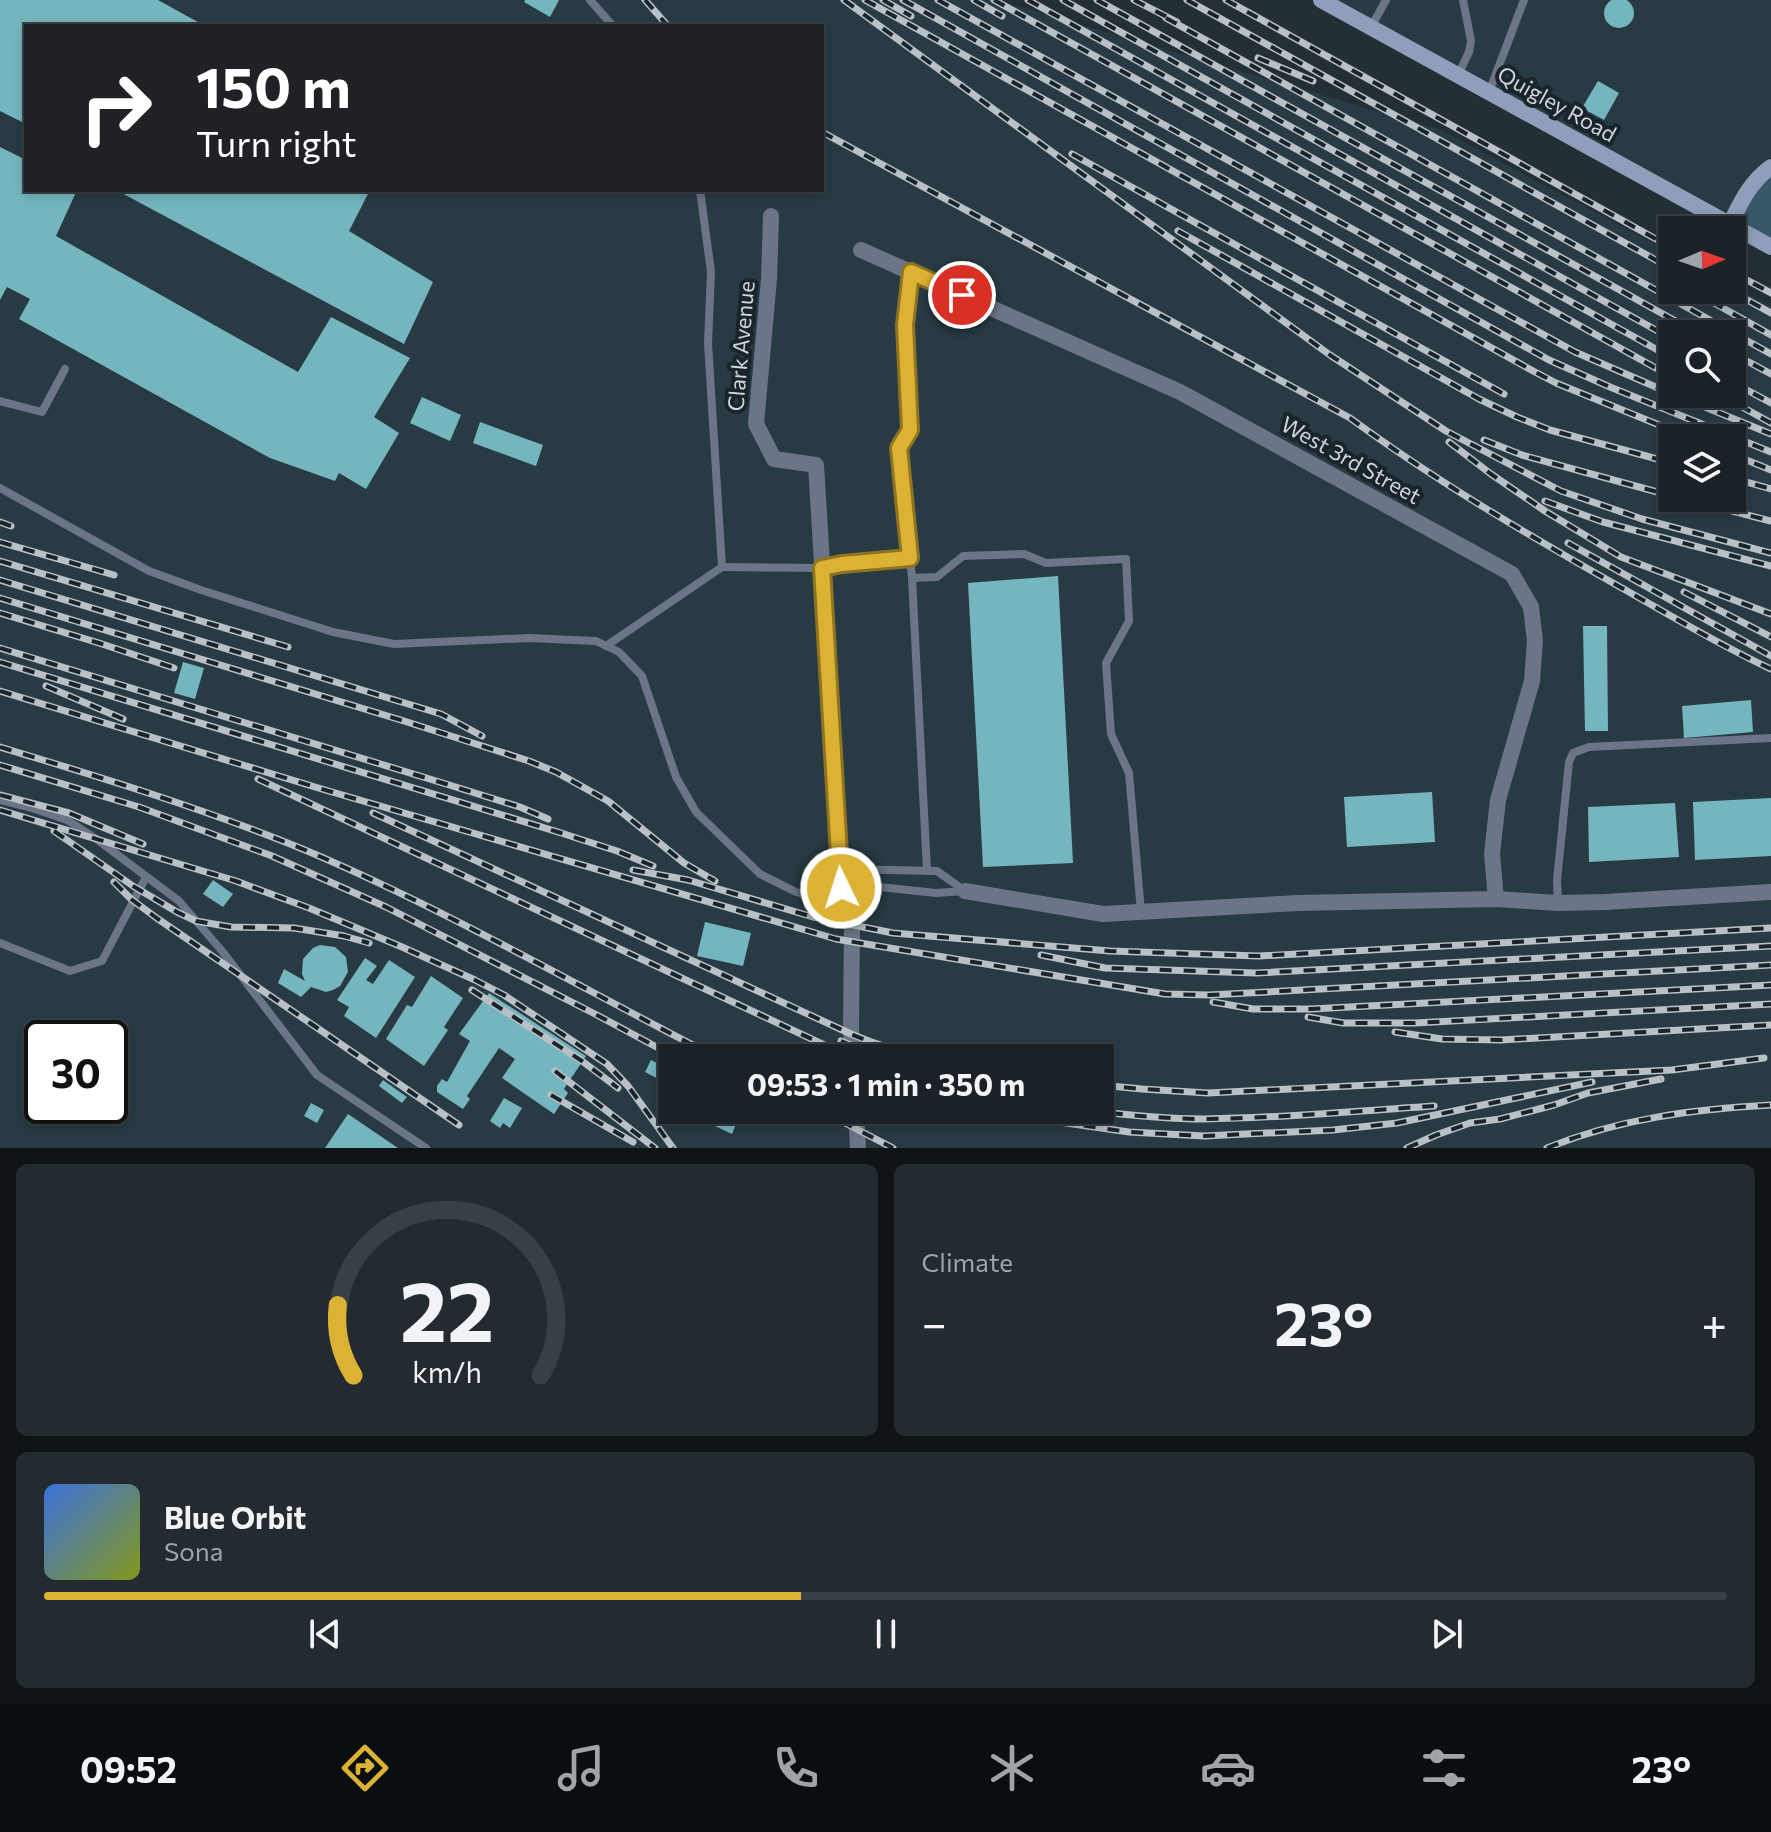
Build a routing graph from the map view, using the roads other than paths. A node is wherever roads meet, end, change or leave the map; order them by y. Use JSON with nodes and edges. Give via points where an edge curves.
{"nodes":[{"id":1,"x":590,"y":0,"type":"edge"},
{"id":2,"x":1321,"y":0,"type":"edge"},
{"id":3,"x":1386,"y":0,"type":"edge"},
{"id":4,"x":1463,"y":0,"type":"edge"},
{"id":5,"x":1524,"y":0,"type":"edge"},
{"id":6,"x":611,"y":24,"type":"edge"},
{"id":7,"x":1371,"y":27,"type":"junction"},
{"id":8,"x":1458,"y":75,"type":"junction"},
{"id":9,"x":1489,"y":92,"type":"junction"},
{"id":10,"x":1771,"y":167,"type":"edge"},
{"id":11,"x":700,"y":192,"type":"edge"},
{"id":12,"x":771,"y":216,"type":"dead end"},
{"id":13,"x":1715,"y":216,"type":"edge"},
{"id":14,"x":1734,"y":216,"type":"edge"},
{"id":15,"x":1746,"y":233,"type":"edge"},
{"id":16,"x":1771,"y":247,"type":"edge"},
{"id":17,"x":861,"y":250,"type":"dead end"},
{"id":18,"x":911,"y":272,"type":"junction"},
{"id":19,"x":65,"y":369,"type":"dead end"},
{"id":20,"x":0,"y":401,"type":"edge"},
{"id":21,"x":0,"y":488,"type":"edge"},
{"id":22,"x":910,"y":558,"type":"junction"},
{"id":23,"x":722,"y":567,"type":"junction"},
{"id":24,"x":822,"y":568,"type":"junction"},
{"id":25,"x":912,"y":578,"type":"junction"},
{"id":26,"x":606,"y":646,"type":"junction"},
{"id":27,"x":1771,"y":738,"type":"edge"},
{"id":28,"x":0,"y":800,"type":"edge"},
{"id":29,"x":840,"y":869,"type":"junction"},
{"id":30,"x":927,"y":871,"type":"junction"},
{"id":31,"x":146,"y":877,"type":"junction"},
{"id":32,"x":965,"y":891,"type":"junction"},
{"id":33,"x":1771,"y":892,"type":"edge"},
{"id":34,"x":1496,"y":899,"type":"junction"},
{"id":35,"x":1558,"y":903,"type":"junction"},
{"id":36,"x":843,"y":907,"type":"junction"},
{"id":37,"x":1141,"y":912,"type":"junction"},
{"id":38,"x":0,"y":943,"type":"edge"},
{"id":39,"x":852,"y":1044,"type":"edge"},
{"id":40,"x":857,"y":1124,"type":"edge"},
{"id":41,"x":426,"y":1148,"type":"edge"},
{"id":42,"x":858,"y":1148,"type":"edge"}],
"edges":[{"from":1,"to":6,"type":"lane"},
{"from":2,"to":7,"type":"street","name":"Quigley Road"},
{"from":3,"to":7,"type":"lane"},
{"from":4,"to":8,"type":"lane","via":[[1471,41]]},
{"from":5,"to":9,"type":"lane"},
{"from":7,"to":8,"type":"street","name":"Quigley Road"},
{"from":8,"to":9,"type":"street","name":"Quigley Road"},
{"from":9,"to":13,"type":"street","name":"Quigley Road"},
{"from":10,"to":14,"type":"street","via":[[1757,177]]},
{"from":11,"to":23,"type":"lane","via":[[711,272],[708,343]]},
{"from":12,"to":24,"type":"street","name":"Clark Avenue","via":[[756,424],[774,459],[816,465]]},
{"from":15,"to":16,"type":"street","name":"Quigley Road"},
{"from":17,"to":18,"type":"street","name":"West 3rd Street"},
{"from":18,"to":22,"type":"lane","via":[[905,325],[910,430],[899,448]]},
{"from":18,"to":34,"type":"street","name":"West 3rd Street","via":[[1180,392],[1512,574],[1531,607],[1535,641],[1532,681],[1498,800],[1492,854]]},
{"from":19,"to":20,"type":"lane","via":[[42,412]]},
{"from":21,"to":26,"type":"lane","via":[[149,571],[333,632],[394,644],[529,638]]},
{"from":22,"to":24,"type":"lane"},
{"from":22,"to":25,"type":"lane"},
{"from":23,"to":24,"type":"lane"},
{"from":23,"to":26,"type":"lane"},
{"from":24,"to":29,"type":"street","name":"Clark Avenue"},
{"from":25,"to":30,"type":"lane"},
{"from":25,"to":37,"type":"lane","via":[[937,577],[963,556],[1024,554],[1046,563],[1126,559],[1129,621],[1106,663],[1111,734],[1129,773]]},
{"from":26,"to":36,"type":"lane","via":[[642,676],[676,777],[696,812],[760,874]]},
{"from":27,"to":35,"type":"lane","via":[[1589,747],[1573,753]]},
{"from":28,"to":31,"type":"lane","via":[[67,820]]},
{"from":29,"to":30,"type":"lane"},
{"from":29,"to":32,"type":"lane","via":[[879,887]]},
{"from":29,"to":36,"type":"street","name":"Clark Avenue"},
{"from":30,"to":32,"type":"lane","via":[[937,871]]},
{"from":31,"to":38,"type":"lane","via":[[102,961],[70,971]]},
{"from":31,"to":41,"type":"lane","via":[[179,901],[317,1075]]},
{"from":32,"to":37,"type":"street","via":[[1103,914]]},
{"from":33,"to":35,"type":"street"},
{"from":34,"to":35,"type":"street"},
{"from":34,"to":37,"type":"street"},
{"from":36,"to":39,"type":"street","name":"Clark Avenue","via":[[852,925]]},
{"from":40,"to":42,"type":"street"}]}
